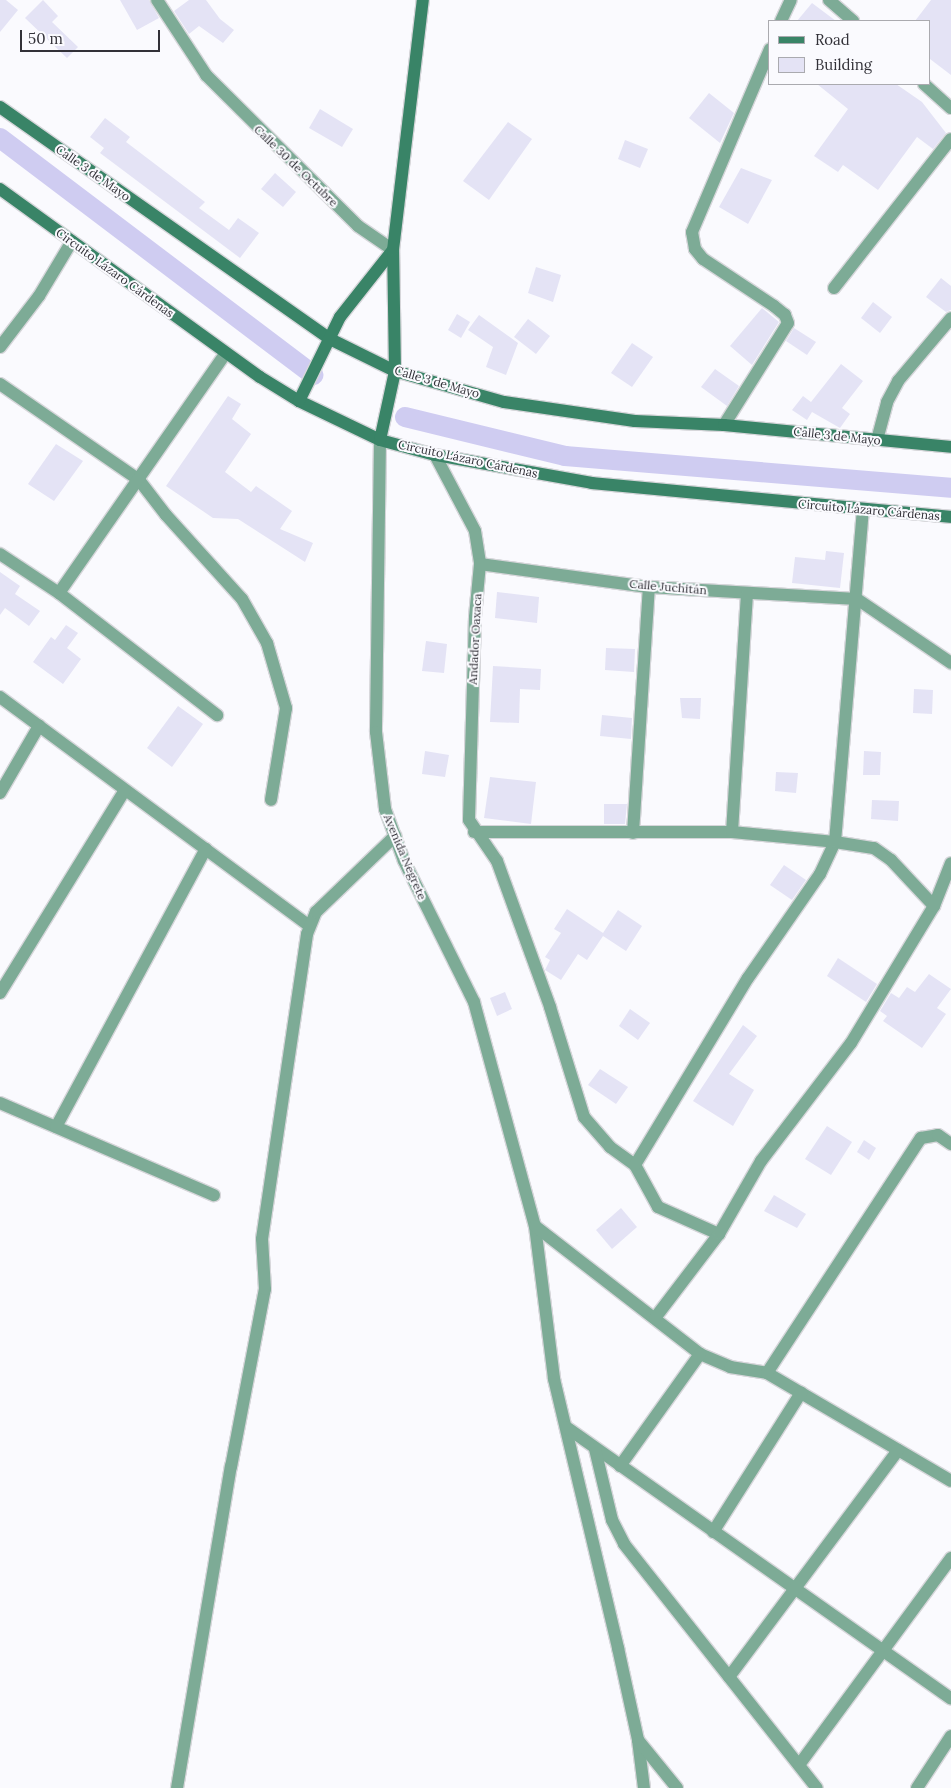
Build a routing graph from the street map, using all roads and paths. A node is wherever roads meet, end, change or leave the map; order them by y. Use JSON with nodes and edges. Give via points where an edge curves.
{"nodes":[{"id":1,"x":157,"y":0,"type":"edge"},
{"id":2,"x":423,"y":0,"type":"edge"},
{"id":3,"x":791,"y":0,"type":"edge"},
{"id":4,"x":829,"y":0,"type":"edge"},
{"id":5,"x":781,"y":20,"type":"edge"},
{"id":6,"x":852,"y":20,"type":"edge"},
{"id":7,"x":768,"y":54,"type":"edge"},
{"id":8,"x":925,"y":85,"type":"edge"},
{"id":9,"x":0,"y":107,"type":"edge"},
{"id":10,"x":951,"y":108,"type":"edge"},
{"id":11,"x":951,"y":139,"type":"edge"},
{"id":12,"x":0,"y":189,"type":"edge"},
{"id":13,"x":72,"y":241,"type":"junction"},
{"id":14,"x":393,"y":250,"type":"junction"},
{"id":15,"x":834,"y":288,"type":"dead end"},
{"id":16,"x":951,"y":318,"type":"edge"},
{"id":17,"x":330,"y":339,"type":"junction"},
{"id":18,"x":0,"y":347,"type":"edge"},
{"id":19,"x":226,"y":354,"type":"junction"},
{"id":20,"x":395,"y":371,"type":"junction"},
{"id":21,"x":0,"y":384,"type":"edge"},
{"id":22,"x":299,"y":401,"type":"junction"},
{"id":23,"x":724,"y":425,"type":"junction"},
{"id":24,"x":380,"y":440,"type":"junction"},
{"id":25,"x":877,"y":440,"type":"junction"},
{"id":26,"x":951,"y":447,"type":"edge"},
{"id":27,"x":435,"y":455,"type":"junction"},
{"id":28,"x":139,"y":480,"type":"junction"},
{"id":29,"x":863,"y":509,"type":"junction"},
{"id":30,"x":951,"y":517,"type":"edge"},
{"id":31,"x":0,"y":554,"type":"edge"},
{"id":32,"x":480,"y":564,"type":"junction"},
{"id":33,"x":648,"y":587,"type":"junction"},
{"id":34,"x":59,"y":593,"type":"junction"},
{"id":35,"x":747,"y":593,"type":"junction"},
{"id":36,"x":857,"y":599,"type":"junction"},
{"id":37,"x":951,"y":663,"type":"edge"},
{"id":38,"x":0,"y":697,"type":"edge"},
{"id":39,"x":216,"y":715,"type":"dead end"},
{"id":40,"x":39,"y":726,"type":"junction"},
{"id":41,"x":125,"y":790,"type":"junction"},
{"id":42,"x":0,"y":793,"type":"edge"},
{"id":43,"x":271,"y":800,"type":"dead end"},
{"id":44,"x":474,"y":832,"type":"junction"},
{"id":45,"x":732,"y":832,"type":"junction"},
{"id":46,"x":633,"y":833,"type":"junction"},
{"id":47,"x":395,"y":836,"type":"junction"},
{"id":48,"x":835,"y":842,"type":"junction"},
{"id":49,"x":206,"y":849,"type":"junction"},
{"id":50,"x":951,"y":863,"type":"edge"},
{"id":51,"x":934,"y":906,"type":"junction"},
{"id":52,"x":310,"y":926,"type":"junction"},
{"id":53,"x":0,"y":993,"type":"edge"},
{"id":54,"x":0,"y":1104,"type":"edge"},
{"id":55,"x":56,"y":1128,"type":"junction"},
{"id":56,"x":951,"y":1144,"type":"edge"},
{"id":57,"x":635,"y":1165,"type":"junction"},
{"id":58,"x":214,"y":1195,"type":"dead end"},
{"id":59,"x":534,"y":1226,"type":"junction"},
{"id":60,"x":719,"y":1234,"type":"junction"},
{"id":61,"x":655,"y":1318,"type":"junction"},
{"id":62,"x":700,"y":1354,"type":"junction"},
{"id":63,"x":767,"y":1373,"type":"junction"},
{"id":64,"x":801,"y":1393,"type":"junction"},
{"id":65,"x":566,"y":1427,"type":"junction"},
{"id":66,"x":596,"y":1449,"type":"junction"},
{"id":67,"x":898,"y":1450,"type":"junction"},
{"id":68,"x":620,"y":1466,"type":"junction"},
{"id":69,"x":951,"y":1481,"type":"edge"},
{"id":70,"x":713,"y":1532,"type":"junction"},
{"id":71,"x":951,"y":1558,"type":"edge"},
{"id":72,"x":793,"y":1588,"type":"junction"},
{"id":73,"x":884,"y":1649,"type":"junction"},
{"id":74,"x":729,"y":1677,"type":"junction"},
{"id":75,"x":951,"y":1699,"type":"edge"},
{"id":76,"x":951,"y":1736,"type":"edge"},
{"id":77,"x":638,"y":1740,"type":"junction"},
{"id":78,"x":799,"y":1765,"type":"junction"},
{"id":79,"x":177,"y":1788,"type":"edge"},
{"id":80,"x":644,"y":1788,"type":"edge"},
{"id":81,"x":677,"y":1788,"type":"edge"},
{"id":82,"x":817,"y":1788,"type":"edge"},
{"id":83,"x":917,"y":1788,"type":"edge"}],
"edges":[{"from":1,"to":14,"type":"street","name":"Calle 30 de Octubre","via":[[206,76],[358,226]]},
{"from":2,"to":14,"type":"street"},
{"from":3,"to":5,"type":"street"},
{"from":4,"to":6,"type":"street"},
{"from":7,"to":23,"type":"street","via":[[692,232],[695,249],[703,259],[774,306],[785,315],[788,323]]},
{"from":8,"to":10,"type":"street"},
{"from":9,"to":17,"type":"street","name":"Calle 3 de Mayo"},
{"from":11,"to":15,"type":"street"},
{"from":12,"to":13,"type":"street","name":"Circuito Lázaro Cárdenas"},
{"from":13,"to":18,"type":"street","via":[[39,296]]},
{"from":13,"to":19,"type":"street","name":"Circuito Lázaro Cárdenas"},
{"from":14,"to":17,"type":"street","via":[[340,317]]},
{"from":14,"to":20,"type":"street"},
{"from":16,"to":25,"type":"street","via":[[898,381]]},
{"from":17,"to":20,"type":"street","name":"Calle 3 de Mayo"},
{"from":17,"to":22,"type":"street"},
{"from":19,"to":22,"type":"street","name":"Circuito Lázaro Cárdenas"},
{"from":19,"to":28,"type":"street"},
{"from":20,"to":23,"type":"street","name":"Calle 3 de Mayo","via":[[504,402],[635,420]]},
{"from":20,"to":24,"type":"street"},
{"from":21,"to":28,"type":"street"},
{"from":22,"to":24,"type":"street","name":"Circuito Lázaro Cárdenas"},
{"from":23,"to":25,"type":"street","name":"Calle 3 de Mayo"},
{"from":24,"to":27,"type":"street","name":"Circuito Lázaro Cárdenas"},
{"from":24,"to":47,"type":"street","name":"Avenida Negrete","via":[[376,732],[384,810]]},
{"from":25,"to":26,"type":"street","name":"Calle 3 de Mayo"},
{"from":27,"to":29,"type":"street","name":"Circuito Lázaro Cárdenas","via":[[592,484]]},
{"from":27,"to":32,"type":"street","name":"Andador Oaxaca","via":[[475,531]]},
{"from":28,"to":34,"type":"street"},
{"from":28,"to":43,"type":"street","via":[[242,599],[267,643],[286,708]]},
{"from":29,"to":30,"type":"street","name":"Circuito Lázaro Cárdenas"},
{"from":29,"to":36,"type":"street"},
{"from":31,"to":34,"type":"street"},
{"from":32,"to":33,"type":"street","name":"Calle Juchitán"},
{"from":32,"to":44,"type":"street","name":"Andador Oaxaca","via":[[475,617],[469,820]]},
{"from":33,"to":35,"type":"street","name":"Calle Juchitán"},
{"from":33,"to":46,"type":"street"},
{"from":34,"to":39,"type":"street"},
{"from":35,"to":36,"type":"street","name":"Calle Juchitán"},
{"from":35,"to":45,"type":"street"},
{"from":36,"to":37,"type":"street"},
{"from":36,"to":48,"type":"street"},
{"from":38,"to":40,"type":"street"},
{"from":40,"to":41,"type":"street"},
{"from":40,"to":42,"type":"street"},
{"from":41,"to":49,"type":"street"},
{"from":41,"to":53,"type":"street"},
{"from":44,"to":46,"type":"street"},
{"from":44,"to":57,"type":"street","via":[[497,861],[550,1007],[584,1117],[610,1147]]},
{"from":45,"to":46,"type":"street"},
{"from":45,"to":48,"type":"street"},
{"from":47,"to":52,"type":"street","via":[[316,912]]},
{"from":47,"to":59,"type":"street","name":"Avenida Negrete","via":[[474,1002]]},
{"from":48,"to":51,"type":"street","via":[[874,848],[891,860]]},
{"from":48,"to":57,"type":"street","via":[[820,874],[748,978]]},
{"from":49,"to":52,"type":"street"},
{"from":49,"to":55,"type":"street"},
{"from":50,"to":51,"type":"street"},
{"from":51,"to":60,"type":"street","via":[[851,1043],[761,1161]]},
{"from":52,"to":79,"type":"street","via":[[262,1239],[265,1289],[231,1467]]},
{"from":54,"to":55,"type":"street"},
{"from":55,"to":58,"type":"street"},
{"from":56,"to":63,"type":"street","via":[[938,1134],[921,1138]]},
{"from":57,"to":60,"type":"street","via":[[658,1207]]},
{"from":59,"to":61,"type":"street"},
{"from":59,"to":65,"type":"street","name":"Avenida Negrete","via":[[554,1379]]},
{"from":60,"to":61,"type":"street"},
{"from":61,"to":62,"type":"street"},
{"from":62,"to":63,"type":"street","via":[[730,1366]]},
{"from":62,"to":68,"type":"street"},
{"from":63,"to":64,"type":"street"},
{"from":64,"to":67,"type":"street"},
{"from":64,"to":70,"type":"street"},
{"from":65,"to":66,"type":"street"},
{"from":65,"to":77,"type":"street","name":"Avenida Negrete"},
{"from":66,"to":68,"type":"street"},
{"from":66,"to":74,"type":"street","via":[[612,1520],[624,1544]]},
{"from":67,"to":69,"type":"street"},
{"from":67,"to":72,"type":"street"},
{"from":68,"to":70,"type":"street"},
{"from":70,"to":72,"type":"street"},
{"from":71,"to":73,"type":"street"},
{"from":72,"to":73,"type":"street"},
{"from":72,"to":74,"type":"street"},
{"from":73,"to":75,"type":"street"},
{"from":73,"to":78,"type":"street"},
{"from":74,"to":78,"type":"street"},
{"from":76,"to":83,"type":"street"},
{"from":77,"to":80,"type":"street","name":"Avenida Negrete"},
{"from":77,"to":81,"type":"street"},
{"from":78,"to":82,"type":"street"}]}
